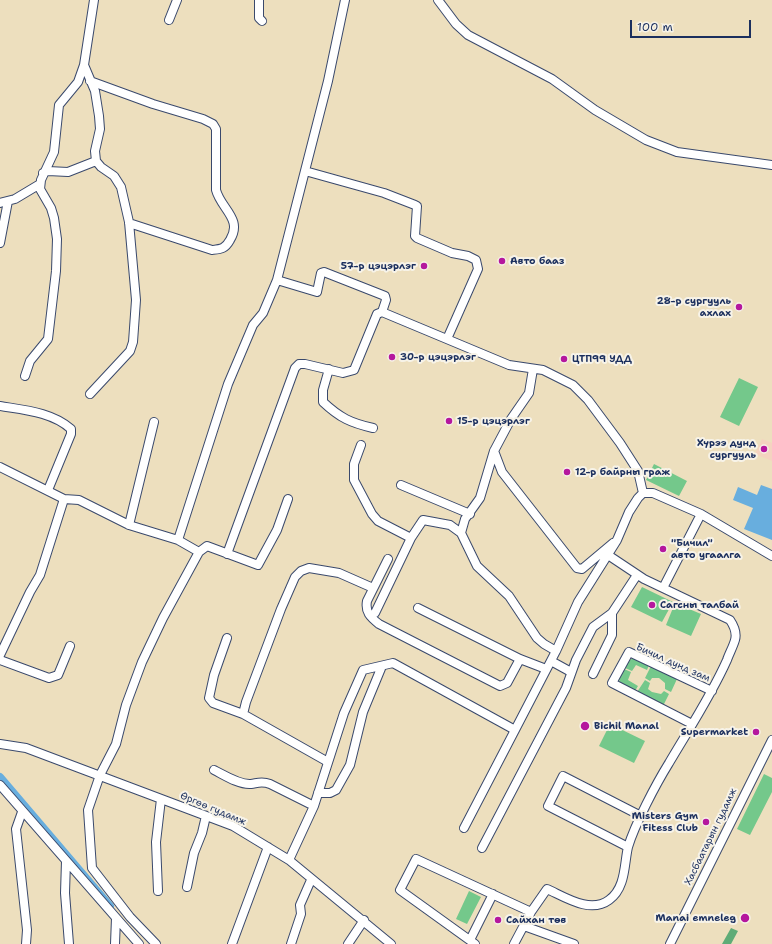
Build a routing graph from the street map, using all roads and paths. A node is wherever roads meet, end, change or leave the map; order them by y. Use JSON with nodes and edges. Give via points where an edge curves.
{"nodes":[{"id":1,"x":94,"y":0,"type":"edge"},
{"id":2,"x":177,"y":0,"type":"edge"},
{"id":3,"x":259,"y":0,"type":"edge"},
{"id":4,"x":345,"y":0,"type":"edge"},
{"id":5,"x":438,"y":0,"type":"edge"},
{"id":6,"x":169,"y":20,"type":"dead end"},
{"id":7,"x":262,"y":21,"type":"dead end"},
{"id":8,"x":84,"y":65,"type":"junction"},
{"id":9,"x":90,"y":81,"type":"junction"},
{"id":10,"x":96,"y":161,"type":"junction"},
{"id":11,"x":772,"y":165,"type":"edge"},
{"id":12,"x":305,"y":171,"type":"junction"},
{"id":13,"x":43,"y":173,"type":"junction"},
{"id":14,"x":40,"y":184,"type":"junction"},
{"id":15,"x":4,"y":202,"type":"edge"},
{"id":16,"x":129,"y":223,"type":"junction"},
{"id":17,"x":0,"y":243,"type":"edge"},
{"id":18,"x":277,"y":280,"type":"junction"},
{"id":19,"x":382,"y":312,"type":"junction"},
{"id":20,"x":447,"y":339,"type":"junction"},
{"id":21,"x":533,"y":369,"type":"junction"},
{"id":22,"x":329,"y":370,"type":"junction"},
{"id":23,"x":25,"y":376,"type":"dead end"},
{"id":24,"x":90,"y":394,"type":"dead end"},
{"id":25,"x":0,"y":406,"type":"edge"},
{"id":26,"x":154,"y":422,"type":"dead end"},
{"id":27,"x":374,"y":428,"type":"dead end"},
{"id":28,"x":362,"y":446,"type":"dead end"},
{"id":29,"x":494,"y":451,"type":"junction"},
{"id":30,"x":0,"y":467,"type":"edge"},
{"id":31,"x":401,"y":485,"type":"dead end"},
{"id":32,"x":48,"y":490,"type":"junction"},
{"id":33,"x":643,"y":494,"type":"junction"},
{"id":34,"x":64,"y":499,"type":"junction"},
{"id":35,"x":288,"y":499,"type":"dead end"},
{"id":36,"x":470,"y":514,"type":"junction"},
{"id":37,"x":701,"y":514,"type":"junction"},
{"id":38,"x":130,"y":525,"type":"junction"},
{"id":39,"x":462,"y":533,"type":"junction"},
{"id":40,"x":411,"y":538,"type":"junction"},
{"id":41,"x":178,"y":540,"type":"junction"},
{"id":42,"x":617,"y":540,"type":"junction"},
{"id":43,"x":199,"y":552,"type":"junction"},
{"id":44,"x":227,"y":554,"type":"junction"},
{"id":45,"x":608,"y":555,"type":"junction"},
{"id":46,"x":772,"y":556,"type":"edge"},
{"id":47,"x":388,"y":559,"type":"dead end"},
{"id":48,"x":637,"y":575,"type":"junction"},
{"id":49,"x":373,"y":588,"type":"junction"},
{"id":50,"x":663,"y":588,"type":"junction"},
{"id":51,"x":418,"y":608,"type":"dead end"},
{"id":52,"x":375,"y":613,"type":"dead end"},
{"id":53,"x":612,"y":613,"type":"junction"},
{"id":54,"x":227,"y":638,"type":"dead end"},
{"id":55,"x":70,"y":646,"type":"dead end"},
{"id":56,"x":556,"y":651,"type":"junction"},
{"id":57,"x":0,"y":655,"type":"edge"},
{"id":58,"x":520,"y":659,"type":"junction"},
{"id":59,"x":0,"y":660,"type":"edge"},
{"id":60,"x":551,"y":661,"type":"junction"},
{"id":61,"x":382,"y":666,"type":"junction"},
{"id":62,"x":546,"y":669,"type":"junction"},
{"id":63,"x":571,"y":672,"type":"junction"},
{"id":64,"x":593,"y":674,"type":"dead end"},
{"id":65,"x":712,"y":691,"type":"junction"},
{"id":66,"x":243,"y":714,"type":"junction"},
{"id":67,"x":692,"y":724,"type":"junction"},
{"id":68,"x":514,"y":730,"type":"junction"},
{"id":69,"x":772,"y":740,"type":"edge"},
{"id":70,"x":0,"y":744,"type":"edge"},
{"id":71,"x":328,"y":762,"type":"junction"},
{"id":72,"x":214,"y":770,"type":"dead end"},
{"id":73,"x":100,"y":775,"type":"junction"},
{"id":74,"x":0,"y":785,"type":"edge"},
{"id":75,"x":318,"y":793,"type":"junction"},
{"id":76,"x":161,"y":798,"type":"junction"},
{"id":77,"x":314,"y":806,"type":"junction"},
{"id":78,"x":22,"y":812,"type":"junction"},
{"id":79,"x":206,"y":816,"type":"junction"},
{"id":80,"x":642,"y":816,"type":"junction"},
{"id":81,"x":464,"y":828,"type":"dead end"},
{"id":82,"x":268,"y":847,"type":"junction"},
{"id":83,"x":628,"y":847,"type":"junction"},
{"id":84,"x":482,"y":848,"type":"dead end"},
{"id":85,"x":289,"y":860,"type":"junction"},
{"id":86,"x":66,"y":861,"type":"junction"},
{"id":87,"x":311,"y":880,"type":"junction"},
{"id":88,"x":187,"y":887,"type":"dead end"},
{"id":89,"x":158,"y":891,"type":"dead end"},
{"id":90,"x":493,"y":894,"type":"junction"},
{"id":91,"x":531,"y":912,"type":"junction"},
{"id":92,"x":116,"y":918,"type":"junction"},
{"id":93,"x":364,"y":920,"type":"junction"},
{"id":94,"x":524,"y":926,"type":"junction"},
{"id":95,"x":473,"y":942,"type":"edge"},
{"id":96,"x":26,"y":944,"type":"edge"},
{"id":97,"x":69,"y":944,"type":"edge"},
{"id":98,"x":115,"y":944,"type":"edge"},
{"id":99,"x":139,"y":944,"type":"edge"},
{"id":100,"x":156,"y":944,"type":"edge"},
{"id":101,"x":232,"y":944,"type":"edge"},
{"id":102,"x":291,"y":944,"type":"edge"},
{"id":103,"x":348,"y":944,"type":"edge"},
{"id":104,"x":391,"y":944,"type":"edge"},
{"id":105,"x":514,"y":944,"type":"edge"},
{"id":106,"x":574,"y":944,"type":"edge"},
{"id":107,"x":670,"y":944,"type":"edge"}],
"edges":[{"from":1,"to":8,"type":"street"},
{"from":2,"to":6,"type":"street"},
{"from":3,"to":7,"type":"street","via":[[259,18]]},
{"from":4,"to":12,"type":"street"},
{"from":5,"to":11,"type":"street","via":[[468,35],[552,79],[595,110],[646,140],[677,152]]},
{"from":8,"to":9,"type":"street"},
{"from":8,"to":13,"type":"street","via":[[78,82],[59,105],[54,152]]},
{"from":9,"to":10,"type":"street","via":[[95,91],[100,129],[95,151]]},
{"from":9,"to":16,"type":"street","via":[[203,119],[213,124],[216,129],[216,190],[218,198],[234,220],[233,236],[227,246],[212,250]]},
{"from":10,"to":13,"type":"street","via":[[68,172]]},
{"from":10,"to":16,"type":"street","via":[[114,176],[121,187]]},
{"from":12,"to":18,"type":"street"},
{"from":12,"to":20,"type":"street","via":[[415,204],[417,238],[476,260],[478,270]]},
{"from":13,"to":14,"type":"street"},
{"from":14,"to":15,"type":"street","via":[[15,199]]},
{"from":14,"to":23,"type":"street","via":[[54,218],[57,239],[56,270],[48,340],[30,361]]},
{"from":15,"to":17,"type":"street"},
{"from":16,"to":24,"type":"street","via":[[136,300],[132,342],[127,355]]},
{"from":18,"to":19,"type":"street","via":[[317,292],[321,273],[324,272],[385,296]]},
{"from":18,"to":41,"type":"street","via":[[263,313],[253,324],[228,384]]},
{"from":19,"to":20,"type":"street"},
{"from":19,"to":22,"type":"street","via":[[377,314],[354,370],[343,373]]},
{"from":20,"to":21,"type":"street","via":[[509,366]]},
{"from":21,"to":29,"type":"street","via":[[530,393],[511,419]]},
{"from":21,"to":33,"type":"street","via":[[549,372],[573,385],[588,400],[638,471]]},
{"from":22,"to":27,"type":"street","via":[[323,390],[323,402],[338,416]]},
{"from":22,"to":44,"type":"street","via":[[305,364],[299,364],[295,368]]},
{"from":25,"to":32,"type":"street","via":[[43,413],[71,429]]},
{"from":26,"to":38,"type":"street"},
{"from":28,"to":40,"type":"street","via":[[354,464],[354,480],[372,514],[378,521]]},
{"from":29,"to":36,"type":"street","via":[[480,498]]},
{"from":29,"to":42,"type":"street","via":[[502,472],[577,568],[582,569]]},
{"from":30,"to":32,"type":"street"},
{"from":31,"to":36,"type":"street"},
{"from":32,"to":34,"type":"street"},
{"from":33,"to":37,"type":"street","via":[[653,493]]},
{"from":33,"to":42,"type":"street","via":[[629,512]]},
{"from":34,"to":38,"type":"street","via":[[79,500]]},
{"from":34,"to":57,"type":"street","via":[[40,575],[24,602]]},
{"from":35,"to":44,"type":"street","via":[[277,530],[258,565]]},
{"from":36,"to":39,"type":"street","via":[[465,519]]},
{"from":37,"to":46,"type":"street"},
{"from":37,"to":50,"type":"street"},
{"from":38,"to":41,"type":"street"},
{"from":39,"to":40,"type":"street","via":[[450,525],[422,520]]},
{"from":39,"to":56,"type":"street","via":[[476,566],[509,596],[536,638]]},
{"from":40,"to":52,"type":"street"},
{"from":41,"to":43,"type":"street"},
{"from":42,"to":45,"type":"street"},
{"from":43,"to":44,"type":"street","via":[[207,546]]},
{"from":43,"to":73,"type":"street","via":[[142,662],[126,705],[116,744]]},
{"from":45,"to":48,"type":"street","name":"Бичил дунд зам"},
{"from":45,"to":56,"type":"street","via":[[578,602]]},
{"from":47,"to":49,"type":"street"},
{"from":48,"to":50,"type":"street","name":"Бичил дунд зам"},
{"from":48,"to":53,"type":"street"},
{"from":49,"to":58,"type":"street","via":[[365,608],[379,624],[500,686],[507,683]]},
{"from":49,"to":66,"type":"street","via":[[338,574],[309,568],[295,577]]},
{"from":50,"to":65,"type":"street","name":"Бичил дунд зам","via":[[722,615],[735,627],[735,639]]},
{"from":51,"to":58,"type":"street"},
{"from":53,"to":63,"type":"street","via":[[593,627]]},
{"from":53,"to":64,"type":"street","via":[[612,635]]},
{"from":54,"to":66,"type":"street","via":[[209,698],[213,703]]},
{"from":55,"to":59,"type":"street","via":[[58,675],[49,678]]},
{"from":56,"to":60,"type":"street"},
{"from":58,"to":62,"type":"street"},
{"from":60,"to":62,"type":"street"},
{"from":60,"to":63,"type":"street"},
{"from":61,"to":68,"type":"street","via":[[393,663]]},
{"from":61,"to":71,"type":"street","via":[[363,670],[358,678]]},
{"from":61,"to":75,"type":"street","via":[[363,712],[350,765],[336,790]]},
{"from":62,"to":68,"type":"street"},
{"from":63,"to":84,"type":"street","via":[[566,688]]},
{"from":65,"to":67,"type":"street","name":"Бичил дунд зам"},
{"from":65,"to":67,"type":"street","name":"Бичил дунд зам","via":[[629,652],[612,683]]},
{"from":66,"to":71,"type":"street"},
{"from":67,"to":80,"type":"street","name":"Бичил дунд зам"},
{"from":68,"to":81,"type":"street"},
{"from":69,"to":107,"type":"street","name":"Хасбаатарын гудамж"},
{"from":70,"to":73,"type":"street","name":"Өргөө гудамж","via":[[26,748]]},
{"from":71,"to":75,"type":"street"},
{"from":72,"to":77,"type":"street","via":[[245,783],[270,784]]},
{"from":73,"to":76,"type":"street","name":"Өргөө гудамж"},
{"from":73,"to":100,"type":"street","via":[[88,810],[92,868],[130,917]]},
{"from":74,"to":78,"type":"street"},
{"from":75,"to":77,"type":"street"},
{"from":76,"to":79,"type":"street","name":"Өргөө гудамж"},
{"from":76,"to":89,"type":"street","via":[[156,842]]},
{"from":77,"to":85,"type":"street"},
{"from":78,"to":86,"type":"street"},
{"from":78,"to":96,"type":"street","via":[[16,829],[27,930]]},
{"from":79,"to":82,"type":"street","name":"Өргөө гудамж","via":[[233,826]]},
{"from":79,"to":88,"type":"street","via":[[194,853]]},
{"from":80,"to":83,"type":"street","name":"Бичил дунд зам"},
{"from":80,"to":83,"type":"street","via":[[563,776],[548,806]]},
{"from":82,"to":85,"type":"street","name":"Өргөө гудамж"},
{"from":82,"to":101,"type":"street"},
{"from":83,"to":91,"type":"street","name":"Бичил дунд зам","via":[[626,867],[619,888],[610,900],[598,905],[580,904],[547,888]]},
{"from":85,"to":87,"type":"street","name":"Өргөө гудамж"},
{"from":86,"to":92,"type":"street"},
{"from":86,"to":97,"type":"street","via":[[65,893]]},
{"from":87,"to":93,"type":"street","name":"Өргөө гудамж"},
{"from":87,"to":102,"type":"street","via":[[300,905],[301,914]]},
{"from":90,"to":91,"type":"street"},
{"from":90,"to":95,"type":"street"},
{"from":90,"to":95,"type":"street","via":[[416,860],[400,890]]},
{"from":91,"to":94,"type":"street","name":"Бичил дунд зам"},
{"from":92,"to":98,"type":"street"},
{"from":92,"to":99,"type":"street"},
{"from":93,"to":103,"type":"street"},
{"from":93,"to":104,"type":"street","name":"Өргөө гудамж"},
{"from":94,"to":105,"type":"street","name":"Бичил дунд зам"},
{"from":94,"to":106,"type":"street"}]}
